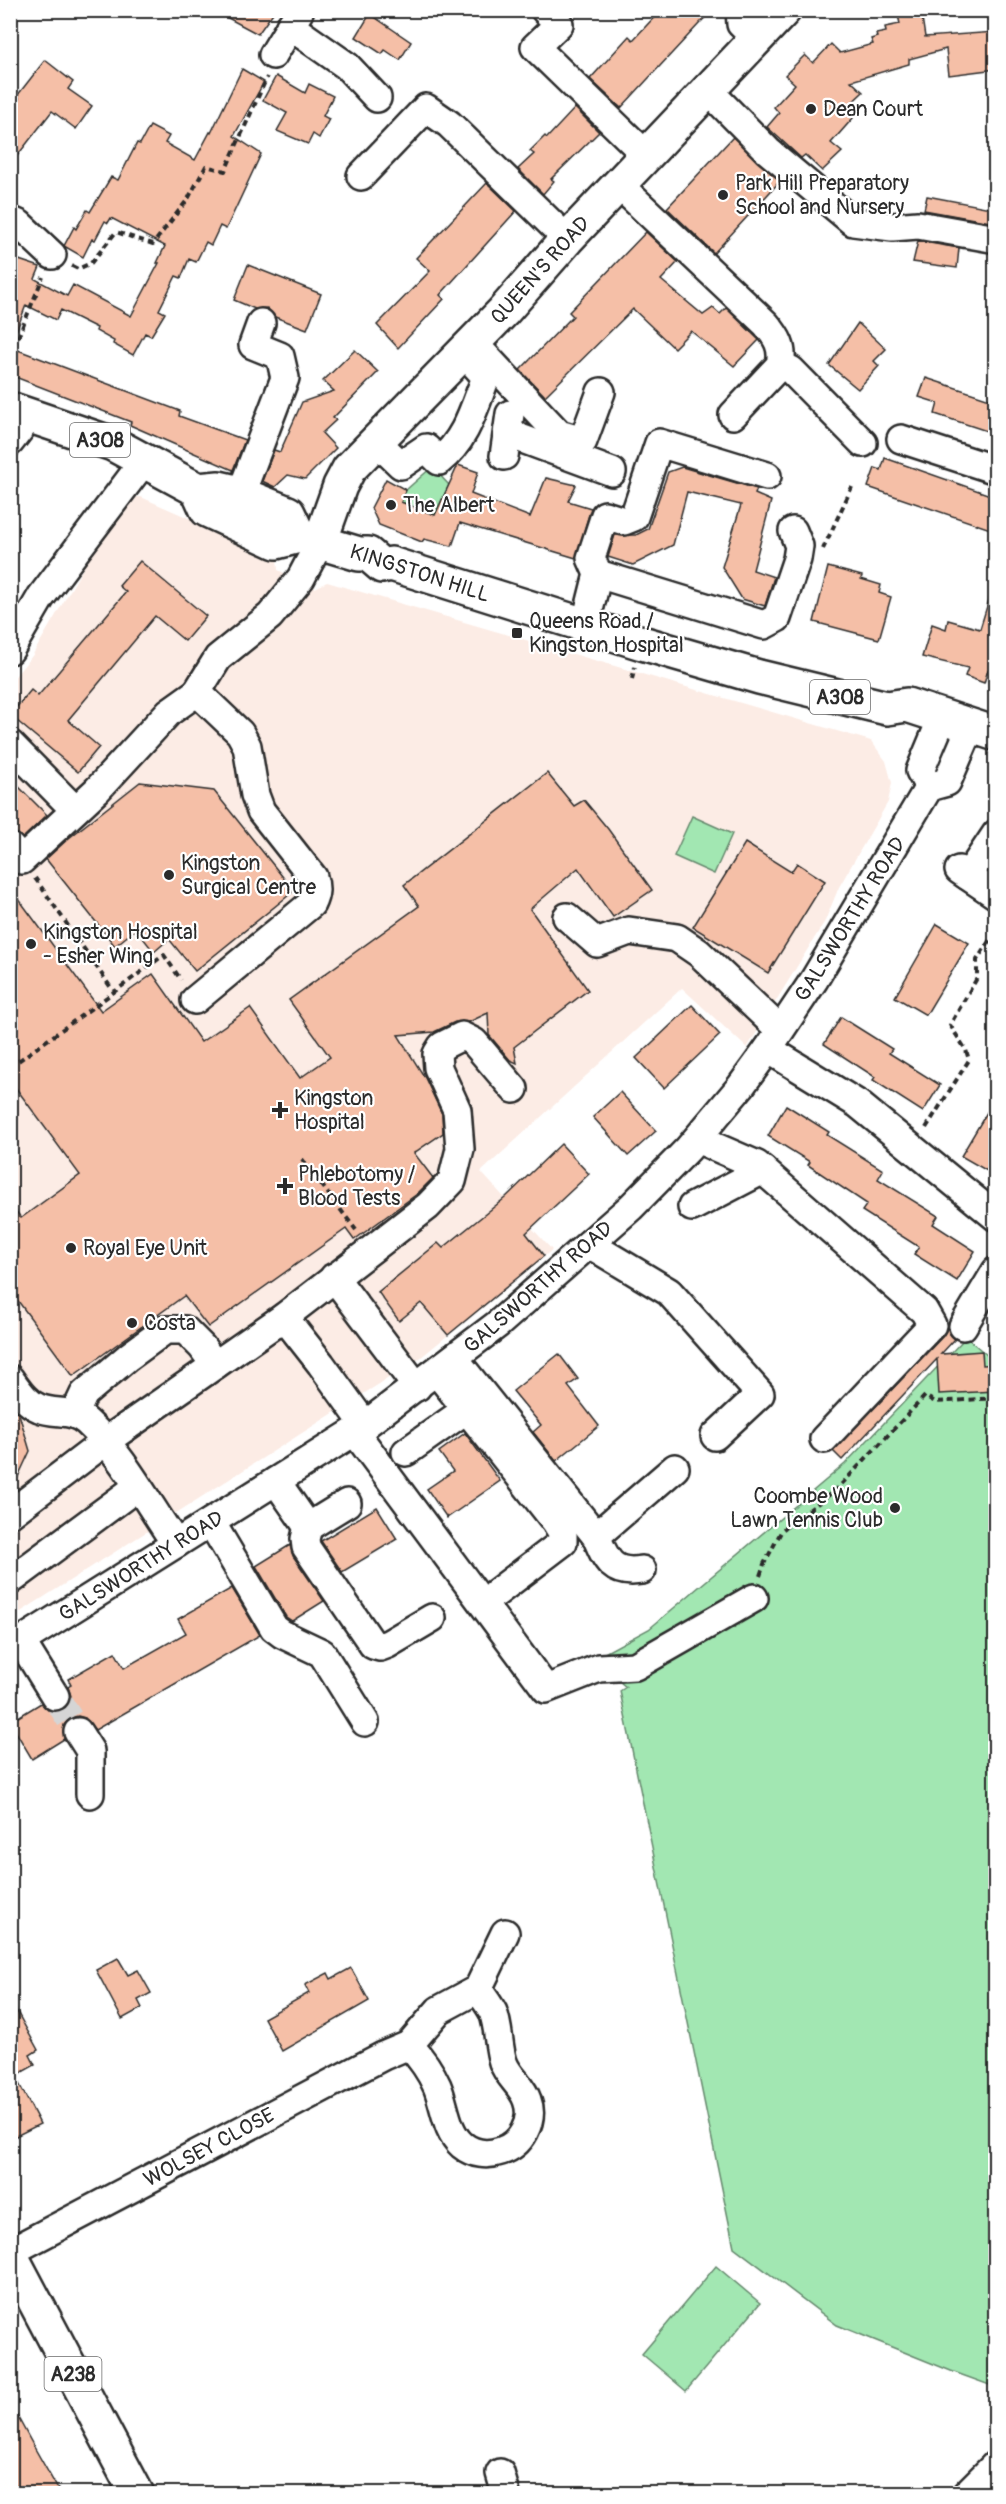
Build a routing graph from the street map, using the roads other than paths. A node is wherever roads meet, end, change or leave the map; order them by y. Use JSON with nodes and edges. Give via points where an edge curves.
{"nodes":[{"id":1,"x":545,"y":10,"type":"edge"},
{"id":2,"x":740,"y":10,"type":"edge"},
{"id":3,"x":784,"y":10,"type":"edge"},
{"id":4,"x":294,"y":18,"type":"edge"},
{"id":5,"x":756,"y":39,"type":"junction"},
{"id":6,"x":273,"y":55,"type":"road end"},
{"id":7,"x":708,"y":90,"type":"junction"},
{"id":8,"x":377,"y":98,"type":"dead end"},
{"id":9,"x":646,"y":155,"type":"junction"},
{"id":10,"x":361,"y":176,"type":"dead end"},
{"id":11,"x":618,"y":184,"type":"junction"},
{"id":12,"x":10,"y":220,"type":"edge"},
{"id":13,"x":991,"y":238,"type":"dead end"},
{"id":14,"x":567,"y":239,"type":"junction"},
{"id":15,"x":52,"y":255,"type":"road end"},
{"id":16,"x":261,"y":323,"type":"dead end"},
{"id":17,"x":468,"y":348,"type":"junction"},
{"id":18,"x":780,"y":365,"type":"junction"},
{"id":19,"x":486,"y":377,"type":"junction"},
{"id":20,"x":601,"y":392,"type":"dead end"},
{"id":21,"x":21,"y":412,"type":"edge"},
{"id":22,"x":733,"y":415,"type":"dead end"},
{"id":23,"x":508,"y":429,"type":"junction"},
{"id":24,"x":901,"y":439,"type":"dead end"},
{"id":25,"x":10,"y":442,"type":"edge"},
{"id":26,"x":377,"y":442,"type":"junction"},
{"id":27,"x":863,"y":443,"type":"dead end"},
{"id":28,"x":504,"y":456,"type":"dead end"},
{"id":29,"x":144,"y":461,"type":"junction"},
{"id":30,"x":996,"y":470,"type":"edge"},
{"id":31,"x":612,"y":471,"type":"dead end"},
{"id":32,"x":767,"y":476,"type":"dead end"},
{"id":33,"x":198,"y":490,"type":"junction"},
{"id":34,"x":243,"y":494,"type":"junction"},
{"id":35,"x":793,"y":531,"type":"dead end"},
{"id":36,"x":309,"y":539,"type":"junction"},
{"id":37,"x":598,"y":574,"type":"junction"},
{"id":38,"x":585,"y":626,"type":"junction"},
{"id":39,"x":10,"y":650,"type":"edge"},
{"id":40,"x":197,"y":692,"type":"junction"},
{"id":41,"x":962,"y":731,"type":"edge"},
{"id":42,"x":10,"y":744,"type":"edge"},
{"id":43,"x":996,"y":757,"type":"edge"},
{"id":44,"x":75,"y":810,"type":"junction"},
{"id":45,"x":996,"y":834,"type":"edge"},
{"id":46,"x":16,"y":853,"type":"edge"},
{"id":47,"x":996,"y":895,"type":"edge"},
{"id":48,"x":567,"y":917,"type":"dead end"},
{"id":49,"x":195,"y":1000,"type":"road end"},
{"id":50,"x":774,"y":1039,"type":"junction"},
{"id":51,"x":514,"y":1089,"type":"dead end"},
{"id":52,"x":697,"y":1139,"type":"junction"},
{"id":53,"x":763,"y":1170,"type":"junction"},
{"id":54,"x":692,"y":1207,"type":"dead end"},
{"id":55,"x":996,"y":1217,"type":"edge"},
{"id":56,"x":589,"y":1244,"type":"junction"},
{"id":57,"x":996,"y":1271,"type":"edge"},
{"id":58,"x":334,"y":1277,"type":"junction"},
{"id":59,"x":284,"y":1317,"type":"junction"},
{"id":60,"x":963,"y":1326,"type":"dead end"},
{"id":61,"x":214,"y":1365,"type":"junction"},
{"id":62,"x":436,"y":1372,"type":"junction"},
{"id":63,"x":10,"y":1379,"type":"edge"},
{"id":64,"x":467,"y":1408,"type":"junction"},
{"id":65,"x":75,"y":1413,"type":"junction"},
{"id":66,"x":360,"y":1428,"type":"junction"},
{"id":67,"x":715,"y":1436,"type":"dead end"},
{"id":68,"x":824,"y":1439,"type":"dead end"},
{"id":69,"x":106,"y":1441,"type":"junction"},
{"id":70,"x":406,"y":1452,"type":"dead end"},
{"id":71,"x":675,"y":1468,"type":"dead end"},
{"id":72,"x":276,"y":1481,"type":"junction"},
{"id":73,"x":137,"y":1488,"type":"junction"},
{"id":74,"x":347,"y":1503,"type":"dead end"},
{"id":75,"x":10,"y":1514,"type":"edge"},
{"id":76,"x":211,"y":1522,"type":"junction"},
{"id":77,"x":308,"y":1527,"type":"junction"},
{"id":78,"x":596,"y":1536,"type":"junction"},
{"id":79,"x":176,"y":1544,"type":"junction"},
{"id":80,"x":642,"y":1570,"type":"dead end"},
{"id":81,"x":10,"y":1581,"type":"edge"},
{"id":82,"x":496,"y":1593,"type":"dead end"},
{"id":83,"x":754,"y":1598,"type":"road end"},
{"id":84,"x":432,"y":1618,"type":"dead end"},
{"id":85,"x":16,"y":1644,"type":"edge"},
{"id":86,"x":55,"y":1696,"type":"tunnel mouth"},
{"id":87,"x":365,"y":1722,"type":"dead end"},
{"id":88,"x":78,"y":1732,"type":"tunnel mouth"},
{"id":89,"x":90,"y":1794,"type":"dead end"},
{"id":90,"x":506,"y":1933,"type":"dead end"},
{"id":91,"x":478,"y":1989,"type":"junction"},
{"id":92,"x":409,"y":2045,"type":"junction"},
{"id":93,"x":10,"y":2253,"type":"edge"},
{"id":94,"x":996,"y":2464,"type":"edge"},
{"id":95,"x":137,"y":2493,"type":"edge"},
{"id":96,"x":966,"y":2493,"type":"edge"}],
"edges":[{"from":1,"to":9,"type":"street","via":[[559,24],[535,47]]},
{"from":2,"to":5,"type":"street","via":[[741,24]]},
{"from":3,"to":5,"type":"main road","name":"QUEEN'S ROAD"},
{"from":4,"to":6,"type":"street"},
{"from":4,"to":8,"type":"street"},
{"from":5,"to":7,"type":"main road","name":"QUEEN'S ROAD"},
{"from":7,"to":9,"type":"main road","name":"QUEEN'S ROAD"},
{"from":7,"to":13,"type":"street","via":[[768,151],[853,222],[892,228],[918,225]]},
{"from":9,"to":11,"type":"main road","name":"QUEEN'S ROAD"},
{"from":10,"to":14,"type":"street","via":[[426,108],[449,124]]},
{"from":11,"to":14,"type":"main road","name":"QUEEN'S ROAD"},
{"from":11,"to":18,"type":"street","via":[[766,324],[777,337],[783,354]]},
{"from":12,"to":15,"type":"street"},
{"from":14,"to":17,"type":"main road","name":"QUEEN'S ROAD"},
{"from":16,"to":34,"type":"street","via":[[252,345],[280,356],[285,378]]},
{"from":17,"to":19,"type":"street"},
{"from":17,"to":20,"type":"street","via":[[559,434],[583,441]]},
{"from":17,"to":26,"type":"main road","name":"QUEEN'S ROAD"},
{"from":18,"to":22,"type":"street"},
{"from":18,"to":27,"type":"street","via":[[791,370]]},
{"from":19,"to":23,"type":"street","via":[[510,406]]},
{"from":19,"to":26,"type":"street","via":[[467,427],[439,461],[426,448],[401,465]]},
{"from":21,"to":25,"type":"street"},
{"from":21,"to":29,"type":"main road","name":"KINGSTON HILL","number":"A308","via":[[113,444]]},
{"from":23,"to":28,"type":"street"},
{"from":23,"to":31,"type":"street","via":[[520,438]]},
{"from":24,"to":30,"type":"street"},
{"from":26,"to":36,"type":"main road","name":"QUEEN'S ROAD","via":[[348,469]]},
{"from":29,"to":33,"type":"main road","name":"KINGSTON HILL","number":"A308"},
{"from":29,"to":39,"type":"street","via":[[41,597]]},
{"from":32,"to":37,"type":"street","via":[[659,443],[634,517],[624,521],[605,515],[591,558]]},
{"from":33,"to":34,"type":"main road","name":"KINGSTON HILL","number":"A308","via":[[219,488]]},
{"from":33,"to":36,"type":"main road","name":"KINGSTON HILL","number":"A308","via":[[207,510],[240,527],[276,542]]},
{"from":34,"to":36,"type":"main road","name":"KINGSTON HILL","number":"A308","via":[[288,513]]},
{"from":35,"to":37,"type":"street","via":[[799,546],[797,559],[777,618],[764,625]]},
{"from":36,"to":38,"type":"main road","name":"KINGSTON HILL","number":"A308","via":[[368,554],[382,566],[391,564]]},
{"from":36,"to":40,"type":"street","via":[[301,578],[270,616],[218,658]]},
{"from":37,"to":38,"type":"street"},
{"from":38,"to":41,"type":"main road","name":"KINGSTON HILL","number":"A308","via":[[759,677],[887,708],[903,723]]},
{"from":40,"to":44,"type":"street","via":[[169,712]]},
{"from":40,"to":49,"type":"street","via":[[240,733],[247,747],[261,811],[316,886],[311,904]]},
{"from":41,"to":43,"type":"main road","name":"KINGSTON HILL","number":"A308"},
{"from":41,"to":50,"type":"street","name":"GALSWORTHY ROAD","via":[[947,782],[929,787],[814,980]]},
{"from":42,"to":44,"type":"street"},
{"from":44,"to":46,"type":"street"},
{"from":45,"to":47,"type":"street","via":[[964,873]]},
{"from":48,"to":50,"type":"street","via":[[597,943],[629,931],[676,938],[699,953]]},
{"from":50,"to":52,"type":"street","name":"GALSWORTHY ROAD"},
{"from":50,"to":55,"type":"street"},
{"from":51,"to":58,"type":"street","via":[[474,1042],[462,1036],[442,1046],[437,1054],[438,1068],[457,1110],[460,1149],[452,1181],[428,1206]]},
{"from":52,"to":53,"type":"street","via":[[730,1151]]},
{"from":52,"to":56,"type":"street","name":"GALSWORTHY ROAD"},
{"from":53,"to":54,"type":"street"},
{"from":53,"to":68,"type":"street","via":[[924,1311],[932,1325]]},
{"from":56,"to":62,"type":"street","name":"GALSWORTHY ROAD"},
{"from":56,"to":67,"type":"street","via":[[669,1292],[760,1394]]},
{"from":57,"to":60,"type":"street"},
{"from":58,"to":59,"type":"street"},
{"from":58,"to":62,"type":"street"},
{"from":59,"to":61,"type":"street"},
{"from":59,"to":66,"type":"street","via":[[321,1364]]},
{"from":61,"to":65,"type":"street","via":[[185,1330],[165,1330],[84,1394]]},
{"from":61,"to":69,"type":"street"},
{"from":62,"to":64,"type":"street"},
{"from":62,"to":66,"type":"street","name":"GALSWORTHY ROAD"},
{"from":62,"to":78,"type":"street"},
{"from":63,"to":65,"type":"street","via":[[24,1398],[40,1408]]},
{"from":64,"to":70,"type":"street"},
{"from":64,"to":82,"type":"street","via":[[563,1534],[563,1542]]},
{"from":65,"to":69,"type":"street"},
{"from":66,"to":72,"type":"street","name":"GALSWORTHY ROAD"},
{"from":66,"to":83,"type":"street","via":[[546,1689],[599,1668],[635,1666]]},
{"from":69,"to":73,"type":"street"},
{"from":69,"to":75,"type":"street"},
{"from":71,"to":78,"type":"street"},
{"from":72,"to":76,"type":"street","name":"GALSWORTHY ROAD"},
{"from":72,"to":77,"type":"street"},
{"from":73,"to":79,"type":"street"},
{"from":73,"to":81,"type":"street"},
{"from":74,"to":77,"type":"street"},
{"from":76,"to":79,"type":"street","name":"GALSWORTHY ROAD"},
{"from":76,"to":87,"type":"street","via":[[274,1628],[322,1653]]},
{"from":77,"to":84,"type":"street","via":[[306,1547],[373,1645],[388,1644]]},
{"from":78,"to":80,"type":"street","via":[[616,1569]]},
{"from":79,"to":85,"type":"street","name":"GALSWORTHY ROAD"},
{"from":85,"to":86,"type":"street"},
{"from":88,"to":89,"type":"street","via":[[90,1751]]},
{"from":90,"to":91,"type":"street"},
{"from":91,"to":92,"type":"street","name":"WOLSEY CLOSE","via":[[439,2010]]},
{"from":91,"to":92,"type":"street","via":[[493,2013],[503,2062],[528,2101],[525,2133],[515,2143],[487,2154],[474,2153],[461,2144],[452,2131],[426,2064]]},
{"from":92,"to":93,"type":"street","name":"WOLSEY CLOSE"},
{"from":93,"to":95,"type":"main road","number":"A238"},
{"from":94,"to":96,"type":"street"}]}
